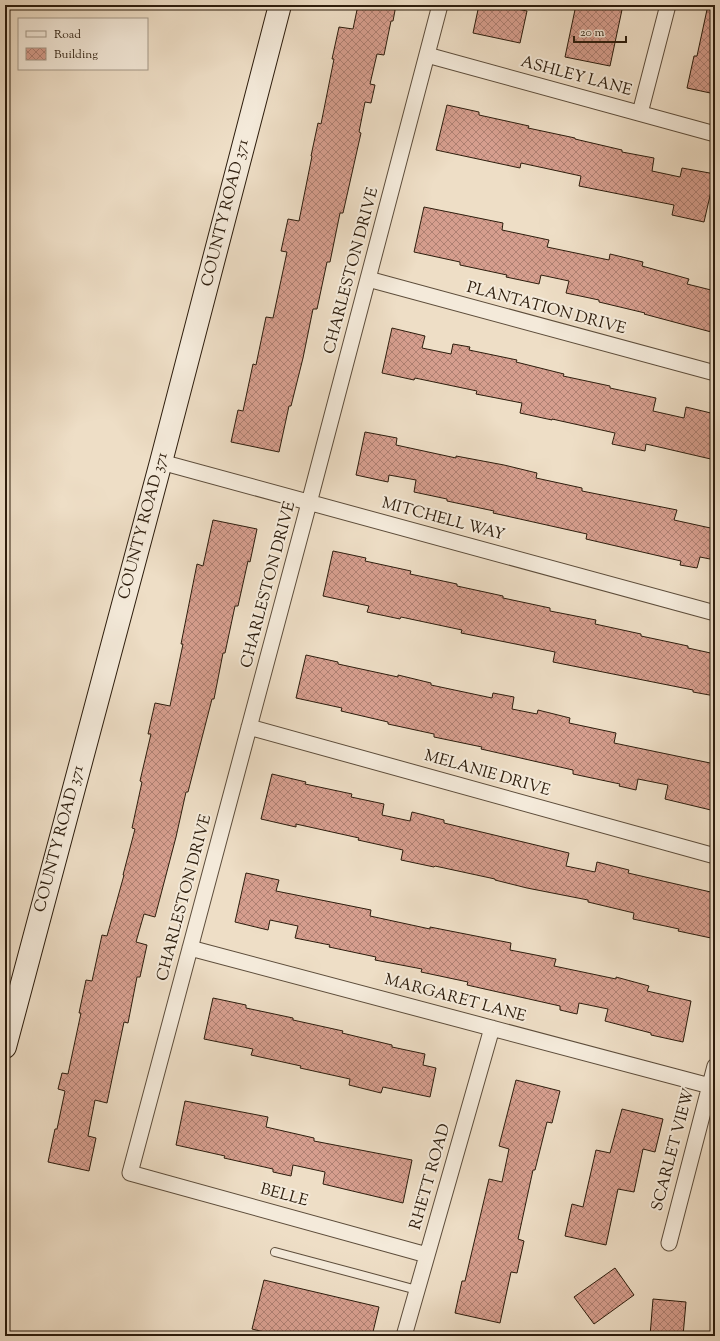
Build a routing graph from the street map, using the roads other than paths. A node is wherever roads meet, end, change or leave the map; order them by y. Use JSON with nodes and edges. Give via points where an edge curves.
{"nodes":[{"id":1,"x":280,"y":5,"type":"edge"},
{"id":2,"x":440,"y":5,"type":"edge"},
{"id":3,"x":668,"y":5,"type":"edge"},
{"id":4,"x":426,"y":55,"type":"junction"},
{"id":5,"x":640,"y":113,"type":"junction"},
{"id":6,"x":715,"y":134,"type":"edge"},
{"id":7,"x":368,"y":280,"type":"junction"},
{"id":8,"x":715,"y":373,"type":"edge"},
{"id":9,"x":161,"y":462,"type":"junction"},
{"id":10,"x":309,"y":503,"type":"junction"},
{"id":11,"x":715,"y":613,"type":"edge"},
{"id":12,"x":249,"y":727,"type":"junction"},
{"id":13,"x":715,"y":856,"type":"edge"},
{"id":14,"x":190,"y":948,"type":"junction"},
{"id":15,"x":492,"y":1028,"type":"junction"},
{"id":16,"x":5,"y":1047,"type":"edge"},
{"id":17,"x":715,"y":1066,"type":"edge"},
{"id":18,"x":710,"y":1086,"type":"junction"},
{"id":19,"x":130,"y":1173,"type":"joint"},
{"id":20,"x":669,"y":1243,"type":"dead end"},
{"id":21,"x":275,"y":1252,"type":"dead end"},
{"id":22,"x":427,"y":1255,"type":"junction"},
{"id":23,"x":417,"y":1290,"type":"junction"},
{"id":24,"x":404,"y":1336,"type":"edge"}],
"edges":[{"from":1,"to":9,"type":"street","name":"COUNTY ROAD 371"},
{"from":2,"to":4,"type":"street","name":"CHARLESTON DRIVE"},
{"from":3,"to":5,"type":"street"},
{"from":4,"to":5,"type":"street","name":"ASHLEY LANE"},
{"from":4,"to":7,"type":"street","name":"CHARLESTON DRIVE"},
{"from":5,"to":6,"type":"street","name":"ASHLEY LANE"},
{"from":7,"to":8,"type":"street","name":"PLANTATION DRIVE"},
{"from":7,"to":10,"type":"street","name":"CHARLESTON DRIVE"},
{"from":9,"to":10,"type":"street","name":"MITCHELL WAY"},
{"from":9,"to":16,"type":"street","name":"COUNTY ROAD 371"},
{"from":10,"to":11,"type":"street","name":"MITCHELL WAY"},
{"from":10,"to":12,"type":"street","name":"CHARLESTON DRIVE"},
{"from":12,"to":13,"type":"street","name":"MELANIE DRIVE"},
{"from":12,"to":14,"type":"street","name":"CHARLESTON DRIVE"},
{"from":14,"to":15,"type":"street","name":"MARGARET LANE"},
{"from":14,"to":19,"type":"street","name":"CHARLESTON DRIVE"},
{"from":15,"to":18,"type":"street","name":"MARGARET LANE"},
{"from":15,"to":22,"type":"street","name":"RHETT ROAD"},
{"from":17,"to":18,"type":"street","name":"SCARLET VIEW"},
{"from":18,"to":20,"type":"street","name":"SCARLET VIEW"},
{"from":19,"to":22,"type":"street","name":"BELLE"},
{"from":21,"to":23,"type":"lane"},
{"from":22,"to":23,"type":"street","name":"RHETT ROAD"},
{"from":23,"to":24,"type":"street","name":"RHETT ROAD"}]}
